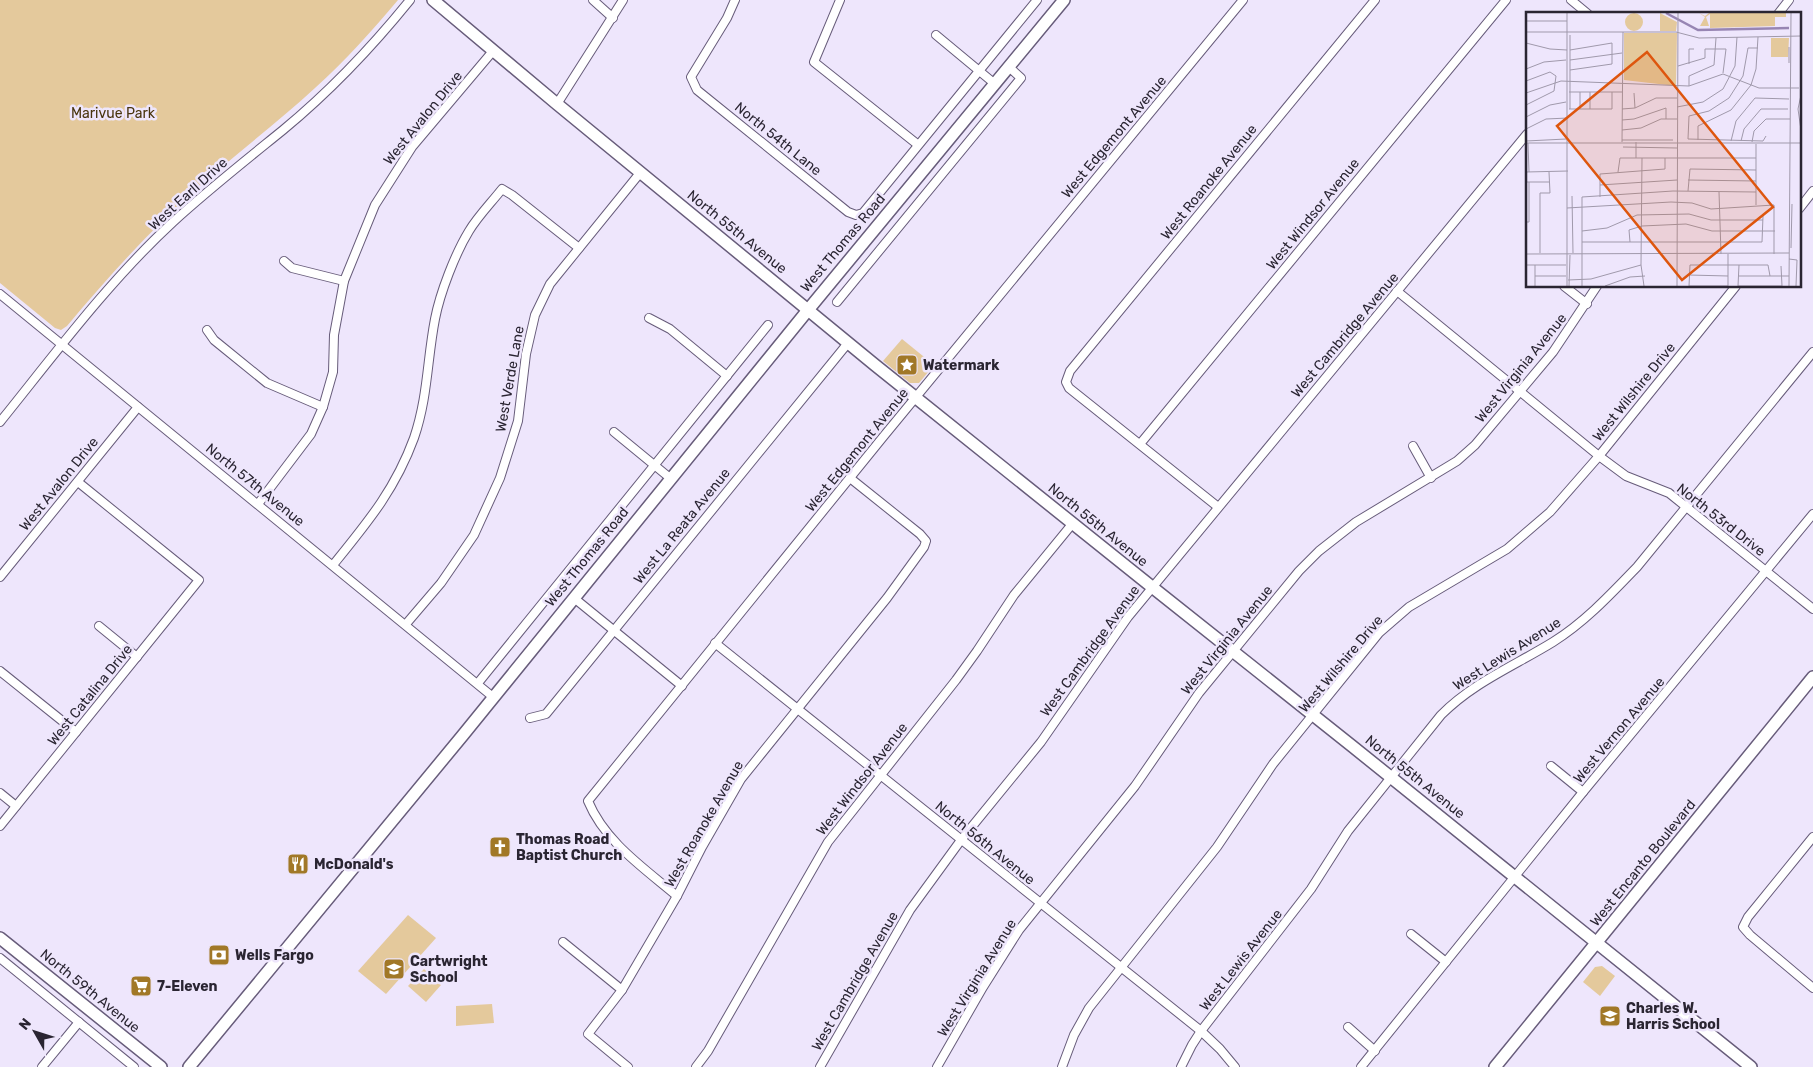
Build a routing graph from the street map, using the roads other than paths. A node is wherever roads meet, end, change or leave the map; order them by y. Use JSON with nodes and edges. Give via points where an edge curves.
{"nodes":[{"id":1,"x":410,"y":0,"type":"edge"},
{"id":2,"x":433,"y":0,"type":"edge"},
{"id":3,"x":593,"y":0,"type":"edge"},
{"id":4,"x":623,"y":0,"type":"edge"},
{"id":5,"x":734,"y":0,"type":"edge"},
{"id":6,"x":840,"y":0,"type":"edge"},
{"id":7,"x":1037,"y":0,"type":"edge"},
{"id":8,"x":1064,"y":0,"type":"edge"},
{"id":9,"x":1243,"y":0,"type":"edge"},
{"id":10,"x":1375,"y":0,"type":"edge"},
{"id":11,"x":1506,"y":0,"type":"edge"},
{"id":12,"x":1571,"y":0,"type":"edge"},
{"id":13,"x":1789,"y":0,"type":"edge"},
{"id":14,"x":1586,"y":12,"type":"edge"},
{"id":15,"x":1780,"y":12,"type":"edge"},
{"id":16,"x":613,"y":18,"type":"junction"},
{"id":17,"x":936,"y":35,"type":"dead end"},
{"id":18,"x":493,"y":51,"type":"junction"},
{"id":19,"x":1009,"y":67,"type":"junction"},
{"id":20,"x":979,"y":70,"type":"junction"},
{"id":21,"x":996,"y":84,"type":"junction"},
{"id":22,"x":557,"y":104,"type":"junction"},
{"id":23,"x":1526,"y":135,"type":"edge"},
{"id":24,"x":917,"y":144,"type":"junction"},
{"id":25,"x":640,"y":173,"type":"junction"},
{"id":26,"x":1813,"y":192,"type":"edge"},
{"id":27,"x":1800,"y":207,"type":"edge"},
{"id":28,"x":856,"y":215,"type":"joint"},
{"id":29,"x":579,"y":248,"type":"junction"},
{"id":30,"x":854,"y":255,"type":"junction"},
{"id":31,"x":284,"y":261,"type":"dead end"},
{"id":32,"x":867,"y":265,"type":"junction"},
{"id":33,"x":344,"y":281,"type":"junction"},
{"id":34,"x":1567,"y":288,"type":"edge"},
{"id":35,"x":1596,"y":288,"type":"edge"},
{"id":36,"x":1734,"y":288,"type":"edge"},
{"id":37,"x":1398,"y":291,"type":"junction"},
{"id":38,"x":0,"y":294,"type":"edge"},
{"id":39,"x":837,"y":302,"type":"dead end"},
{"id":40,"x":1587,"y":304,"type":"junction"},
{"id":41,"x":808,"y":310,"type":"junction"},
{"id":42,"x":649,"y":318,"type":"dead end"},
{"id":43,"x":768,"y":325,"type":"dead end"},
{"id":44,"x":207,"y":330,"type":"dead end"},
{"id":45,"x":848,"y":342,"type":"junction"},
{"id":46,"x":63,"y":345,"type":"junction"},
{"id":47,"x":1813,"y":352,"type":"edge"},
{"id":48,"x":727,"y":376,"type":"junction"},
{"id":49,"x":1520,"y":392,"type":"junction"},
{"id":50,"x":916,"y":397,"type":"junction"},
{"id":51,"x":138,"y":407,"type":"junction"},
{"id":52,"x":323,"y":407,"type":"junction"},
{"id":53,"x":1,"y":420,"type":"edge"},
{"id":54,"x":614,"y":432,"type":"dead end"},
{"id":55,"x":1140,"y":444,"type":"junction"},
{"id":56,"x":1413,"y":446,"type":"dead end"},
{"id":57,"x":1598,"y":456,"type":"junction"},
{"id":58,"x":655,"y":465,"type":"junction"},
{"id":59,"x":670,"y":478,"type":"junction"},
{"id":60,"x":850,"y":478,"type":"junction"},
{"id":61,"x":1431,"y":478,"type":"junction"},
{"id":62,"x":78,"y":482,"type":"junction"},
{"id":63,"x":258,"y":504,"type":"junction"},
{"id":64,"x":1218,"y":507,"type":"junction"},
{"id":65,"x":1686,"y":507,"type":"junction"},
{"id":66,"x":1813,"y":514,"type":"edge"},
{"id":67,"x":1073,"y":523,"type":"junction"},
{"id":68,"x":333,"y":565,"type":"junction"},
{"id":69,"x":1766,"y":571,"type":"junction"},
{"id":70,"x":0,"y":577,"type":"edge"},
{"id":71,"x":1152,"y":588,"type":"junction"},
{"id":72,"x":574,"y":598,"type":"junction"},
{"id":73,"x":1813,"y":609,"type":"edge"},
{"id":74,"x":406,"y":624,"type":"junction"},
{"id":75,"x":99,"y":626,"type":"dead end"},
{"id":76,"x":614,"y":630,"type":"junction"},
{"id":77,"x":715,"y":643,"type":"junction"},
{"id":78,"x":1232,"y":651,"type":"junction"},
{"id":79,"x":137,"y":657,"type":"junction"},
{"id":80,"x":0,"y":670,"type":"edge"},
{"id":81,"x":1813,"y":677,"type":"edge"},
{"id":82,"x":478,"y":684,"type":"junction"},
{"id":83,"x":682,"y":686,"type":"junction"},
{"id":84,"x":493,"y":697,"type":"junction"},
{"id":85,"x":797,"y":708,"type":"junction"},
{"id":86,"x":1313,"y":715,"type":"junction"},
{"id":87,"x":530,"y":718,"type":"dead end"},
{"id":88,"x":76,"y":732,"type":"junction"},
{"id":89,"x":1551,"y":766,"type":"dead end"},
{"id":90,"x":880,"y":775,"type":"junction"},
{"id":91,"x":1392,"y":778,"type":"junction"},
{"id":92,"x":1584,"y":792,"type":"junction"},
{"id":93,"x":0,"y":793,"type":"edge"},
{"id":94,"x":16,"y":806,"type":"junction"},
{"id":95,"x":0,"y":826,"type":"edge"},
{"id":96,"x":1813,"y":837,"type":"edge"},
{"id":97,"x":961,"y":840,"type":"junction"},
{"id":98,"x":1515,"y":877,"type":"junction"},
{"id":99,"x":677,"y":896,"type":"junction"},
{"id":100,"x":1040,"y":903,"type":"junction"},
{"id":101,"x":1412,"y":934,"type":"dead end"},
{"id":102,"x":5,"y":942,"type":"edge"},
{"id":103,"x":563,"y":942,"type":"dead end"},
{"id":104,"x":1596,"y":943,"type":"junction"},
{"id":105,"x":0,"y":957,"type":"edge"},
{"id":106,"x":1446,"y":962,"type":"junction"},
{"id":107,"x":1121,"y":968,"type":"junction"},
{"id":108,"x":1813,"y":988,"type":"edge"},
{"id":109,"x":622,"y":990,"type":"junction"},
{"id":110,"x":78,"y":1022,"type":"junction"},
{"id":111,"x":1348,"y":1027,"type":"dead end"},
{"id":112,"x":1201,"y":1031,"type":"junction"},
{"id":113,"x":1375,"y":1051,"type":"junction"},
{"id":114,"x":42,"y":1067,"type":"edge"},
{"id":115,"x":134,"y":1067,"type":"edge"},
{"id":116,"x":161,"y":1067,"type":"edge"},
{"id":117,"x":189,"y":1067,"type":"edge"},
{"id":118,"x":628,"y":1067,"type":"edge"},
{"id":119,"x":696,"y":1067,"type":"edge"},
{"id":120,"x":820,"y":1067,"type":"edge"},
{"id":121,"x":937,"y":1067,"type":"edge"},
{"id":122,"x":1062,"y":1067,"type":"edge"},
{"id":123,"x":1181,"y":1067,"type":"edge"},
{"id":124,"x":1236,"y":1067,"type":"edge"},
{"id":125,"x":1361,"y":1067,"type":"edge"},
{"id":126,"x":1495,"y":1067,"type":"edge"},
{"id":127,"x":1751,"y":1067,"type":"edge"}],
"edges":[{"from":1,"to":46,"type":"street","name":"West Earll Drive","via":[[391,24],[284,129],[171,223],[115,282]]},
{"from":2,"to":18,"type":"street","name":"North 55th Avenue"},
{"from":3,"to":16,"type":"street"},
{"from":4,"to":16,"type":"street"},
{"from":5,"to":28,"type":"street","name":"North 54th Lane","via":[[727,18],[690,76],[696,90],[848,212]]},
{"from":6,"to":24,"type":"street","via":[[814,62]]},
{"from":7,"to":20,"type":"street","name":"West Thomas Road"},
{"from":8,"to":19,"type":"street","name":"West Thomas Road"},
{"from":9,"to":50,"type":"street","name":"West Edgemont Avenue"},
{"from":10,"to":55,"type":"street","name":"West Roanoke Avenue","via":[[1070,371],[1066,382],[1069,388]]},
{"from":11,"to":55,"type":"street","name":"West Windsor Avenue"},
{"from":12,"to":14,"type":"street"},
{"from":13,"to":15,"type":"street"},
{"from":16,"to":22,"type":"street"},
{"from":17,"to":20,"type":"street"},
{"from":18,"to":22,"type":"street","name":"North 55th Avenue"},
{"from":18,"to":33,"type":"street","name":"West Avalon Drive","via":[[412,147],[392,177],[375,205]]},
{"from":19,"to":21,"type":"street","name":"West Thomas Road"},
{"from":19,"to":32,"type":"street","via":[[1021,78]]},
{"from":20,"to":21,"type":"street"},
{"from":20,"to":24,"type":"street","name":"West Thomas Road"},
{"from":21,"to":30,"type":"street","name":"West Thomas Road"},
{"from":22,"to":25,"type":"street","name":"North 55th Avenue"},
{"from":23,"to":37,"type":"street","name":"West Cambridge Avenue"},
{"from":24,"to":28,"type":"street","name":"West Thomas Road","via":[[863,212]]},
{"from":25,"to":29,"type":"street","name":"West Verde Lane"},
{"from":25,"to":41,"type":"street","name":"North 55th Avenue"},
{"from":26,"to":27,"type":"street"},
{"from":29,"to":68,"type":"street","via":[[502,189],[469,231],[443,288],[435,318],[426,394],[414,437],[398,476],[380,506]]},
{"from":29,"to":74,"type":"street","name":"West Verde Lane","via":[[550,284],[535,315],[526,354],[518,421],[500,478],[474,534],[441,583]]},
{"from":30,"to":32,"type":"street"},
{"from":30,"to":41,"type":"street","name":"West Thomas Road"},
{"from":31,"to":33,"type":"street","via":[[292,268]]},
{"from":32,"to":39,"type":"street"},
{"from":33,"to":52,"type":"street","name":"West Avalon Drive","via":[[334,335],[333,372]]},
{"from":34,"to":40,"type":"street"},
{"from":35,"to":40,"type":"street","name":"West Virginia Avenue"},
{"from":36,"to":57,"type":"street","name":"West Wilshire Drive"},
{"from":37,"to":49,"type":"street","name":"North 53rd Drive"},
{"from":37,"to":64,"type":"street","name":"West Cambridge Avenue"},
{"from":38,"to":46,"type":"street","name":"North 57th Avenue"},
{"from":40,"to":49,"type":"street","name":"West Virginia Avenue"},
{"from":41,"to":45,"type":"street","name":"North 55th Avenue"},
{"from":41,"to":59,"type":"street","name":"West Thomas Road"},
{"from":42,"to":48,"type":"street","via":[[670,329]]},
{"from":43,"to":48,"type":"street","name":"West Thomas Road"},
{"from":44,"to":52,"type":"street","via":[[214,340],[267,383]]},
{"from":45,"to":50,"type":"street","name":"North 55th Avenue"},
{"from":45,"to":76,"type":"street","name":"West La Reata Avenue"},
{"from":46,"to":51,"type":"street","name":"North 57th Avenue"},
{"from":46,"to":53,"type":"street","name":"West Earll Drive"},
{"from":47,"to":65,"type":"street","name":"West Lewis Avenue"},
{"from":48,"to":58,"type":"street","name":"West Thomas Road"},
{"from":49,"to":57,"type":"street","name":"North 53rd Drive"},
{"from":49,"to":61,"type":"street","name":"West Virginia Avenue","via":[[1475,445]]},
{"from":50,"to":60,"type":"street","name":"West Edgemont Avenue"},
{"from":50,"to":67,"type":"street","name":"North 55th Avenue"},
{"from":51,"to":62,"type":"street","name":"West Avalon Drive"},
{"from":51,"to":63,"type":"street","name":"North 57th Avenue"},
{"from":52,"to":63,"type":"street","name":"West Avalon Drive","via":[[311,434]]},
{"from":54,"to":58,"type":"street"},
{"from":55,"to":64,"type":"street"},
{"from":56,"to":61,"type":"street"},
{"from":57,"to":65,"type":"street","name":"North 53rd Drive","via":[[1626,476],[1669,493]]},
{"from":57,"to":86,"type":"street","name":"West Wilshire Drive","via":[[1550,512],[1507,549],[1410,607],[1379,633]]},
{"from":58,"to":59,"type":"street"},
{"from":58,"to":82,"type":"street","name":"West Thomas Road"},
{"from":59,"to":72,"type":"street","name":"West Thomas Road"},
{"from":60,"to":77,"type":"street","name":"West Edgemont Avenue"},
{"from":60,"to":85,"type":"street","name":"West Roanoke Avenue","via":[[926,540],[887,598]]},
{"from":61,"to":78,"type":"street","name":"West Virginia Avenue","via":[[1356,522],[1319,551]]},
{"from":62,"to":70,"type":"street","name":"West Avalon Drive"},
{"from":62,"to":79,"type":"street","name":"West Catalina Drive","via":[[199,580]]},
{"from":63,"to":68,"type":"street","name":"North 57th Avenue"},
{"from":64,"to":71,"type":"street","name":"West Cambridge Avenue"},
{"from":65,"to":69,"type":"street","name":"North 53rd Drive"},
{"from":65,"to":91,"type":"street","name":"West Lewis Avenue","via":[[1637,567],[1582,622],[1474,686],[1455,701]]},
{"from":66,"to":69,"type":"street","name":"West Vernon Avenue"},
{"from":67,"to":71,"type":"street","name":"North 55th Avenue"},
{"from":67,"to":90,"type":"street","name":"West Windsor Avenue","via":[[1014,595],[972,658]]},
{"from":68,"to":74,"type":"street","name":"North 57th Avenue"},
{"from":69,"to":73,"type":"street","name":"North 53rd Drive"},
{"from":69,"to":92,"type":"street","name":"West Vernon Avenue"},
{"from":71,"to":78,"type":"street","name":"North 55th Avenue"},
{"from":71,"to":97,"type":"street","name":"West Cambridge Avenue","via":[[1103,651],[1041,742]]},
{"from":72,"to":76,"type":"street"},
{"from":72,"to":84,"type":"street","name":"West Thomas Road"},
{"from":74,"to":82,"type":"street","name":"North 57th Avenue"},
{"from":75,"to":79,"type":"street"},
{"from":76,"to":83,"type":"street"},
{"from":76,"to":87,"type":"street","name":"West La Reata Avenue","via":[[546,714]]},
{"from":77,"to":83,"type":"street","name":"West Edgemont Avenue"},
{"from":77,"to":85,"type":"street","name":"North 56th Avenue"},
{"from":78,"to":86,"type":"street","name":"North 55th Avenue"},
{"from":78,"to":100,"type":"street","name":"West Virginia Avenue","via":[[1180,719],[1135,786]]},
{"from":79,"to":88,"type":"street","name":"West Catalina Drive"},
{"from":80,"to":88,"type":"street"},
{"from":81,"to":104,"type":"street","name":"West Encanto Boulevard"},
{"from":82,"to":84,"type":"street","name":"North 57th Avenue"},
{"from":83,"to":99,"type":"street","name":"West Edgemont Avenue","via":[[588,801],[595,818],[618,847]]},
{"from":84,"to":117,"type":"street","name":"West Thomas Road"},
{"from":85,"to":90,"type":"street","name":"North 56th Avenue"},
{"from":85,"to":99,"type":"street","name":"West Roanoke Avenue","via":[[741,779]]},
{"from":86,"to":91,"type":"street","name":"North 55th Avenue"},
{"from":86,"to":107,"type":"street","name":"West Wilshire Drive","via":[[1272,764],[1229,831]]},
{"from":88,"to":94,"type":"street","name":"West Catalina Drive"},
{"from":89,"to":92,"type":"street"},
{"from":90,"to":97,"type":"street","name":"North 56th Avenue"},
{"from":90,"to":119,"type":"street","name":"West Windsor Avenue","via":[[828,842]]},
{"from":91,"to":98,"type":"street","name":"North 55th Avenue"},
{"from":91,"to":112,"type":"street","name":"West Lewis Avenue","via":[[1348,831],[1311,889]]},
{"from":92,"to":98,"type":"street","name":"West Vernon Avenue"},
{"from":93,"to":94,"type":"street"},
{"from":94,"to":95,"type":"street","name":"West Catalina Drive"},
{"from":96,"to":108,"type":"street","via":[[1743,927]]},
{"from":97,"to":100,"type":"street","name":"North 56th Avenue"},
{"from":97,"to":120,"type":"street","name":"West Cambridge Avenue","via":[[910,910]]},
{"from":98,"to":104,"type":"street","name":"North 55th Avenue"},
{"from":98,"to":106,"type":"street","name":"West Vernon Avenue"},
{"from":99,"to":109,"type":"street","name":"West Roanoke Avenue"},
{"from":100,"to":107,"type":"street","name":"North 56th Avenue"},
{"from":100,"to":121,"type":"street","name":"West Virginia Avenue","via":[[1002,954]]},
{"from":101,"to":106,"type":"street"},
{"from":102,"to":105,"type":"street"},
{"from":102,"to":116,"type":"street","name":"North 59th Avenue"},
{"from":103,"to":109,"type":"street"},
{"from":104,"to":126,"type":"street","name":"West Encanto Boulevard"},
{"from":104,"to":127,"type":"street","name":"North 55th Avenue"},
{"from":105,"to":110,"type":"street"},
{"from":106,"to":113,"type":"street","name":"West Vernon Avenue"},
{"from":107,"to":112,"type":"street","name":"North 56th Avenue"},
{"from":107,"to":122,"type":"street","name":"West Wilshire Drive","via":[[1089,1008]]},
{"from":109,"to":118,"type":"street","name":"West Roanoke Avenue","via":[[588,1034]]},
{"from":110,"to":114,"type":"street"},
{"from":110,"to":115,"type":"street"},
{"from":111,"to":113,"type":"street"},
{"from":112,"to":123,"type":"street","name":"West Lewis Avenue"},
{"from":112,"to":124,"type":"street","name":"North 56th Avenue"},
{"from":113,"to":125,"type":"street","name":"West Vernon Avenue"}]}
